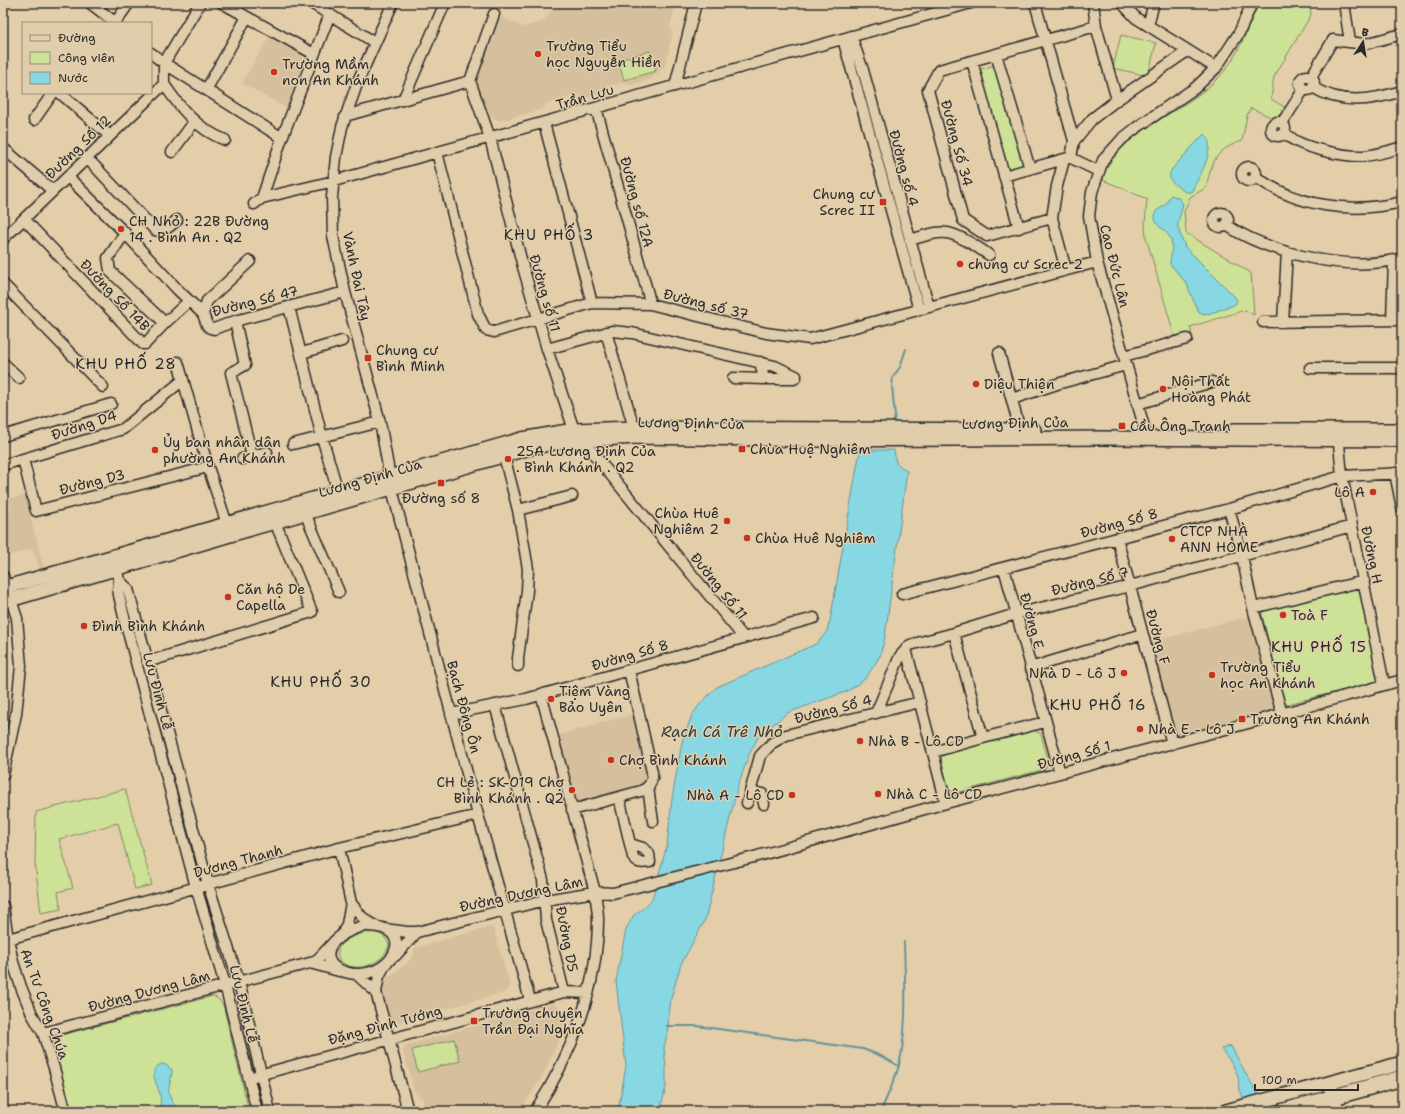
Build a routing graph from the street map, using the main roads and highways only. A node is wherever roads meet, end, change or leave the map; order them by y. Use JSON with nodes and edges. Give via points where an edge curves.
{"nodes":[{"id":1,"x":1402,"y":430,"type":"edge"},
{"id":2,"x":578,"y":435,"type":"junction"},
{"id":3,"x":821,"y":435,"type":"junction"},
{"id":4,"x":932,"y":435,"type":"junction"},
{"id":5,"x":1338,"y":435,"type":"junction"},
{"id":6,"x":1402,"y":440,"type":"edge"},
{"id":7,"x":392,"y":483,"type":"junction"},
{"id":8,"x":229,"y":529,"type":"junction"},
{"id":9,"x":5,"y":591,"type":"edge"},
{"id":10,"x":1402,"y":1063,"type":"edge"},
{"id":11,"x":1402,"y":1078,"type":"edge"},
{"id":12,"x":1329,"y":1082,"type":"junction"},
{"id":13,"x":1335,"y":1104,"type":"edge"},
{"id":14,"x":1226,"y":1111,"type":"edge"},
{"id":15,"x":1284,"y":1111,"type":"edge"}],
"edges":[{"from":1,"to":5,"type":"main road","name":"Lương Định Của"},
{"from":2,"to":3,"type":"main road","name":"Lương Định Của","via":[[637,438]]},
{"from":2,"to":3,"type":"main road","name":"Lương Định Của","via":[[634,428]]},
{"from":2,"to":7,"type":"main road","name":"Lương Định Của","via":[[554,444]]},
{"from":2,"to":7,"type":"main road","name":"Lương Định Của","via":[[522,439]]},
{"from":3,"to":4,"type":"main road","name":"Lương Định Của"},
{"from":4,"to":5,"type":"main road","name":"Lương Định Của","via":[[1100,438]]},
{"from":4,"to":5,"type":"main road","name":"Lương Định Của","via":[[1020,430],[1144,430]]},
{"from":5,"to":6,"type":"main road","name":"Lương Định Của"},
{"from":7,"to":8,"type":"main road","name":"Lương Định Của","via":[[338,492]]},
{"from":7,"to":8,"type":"main road","name":"Lương Định Của","via":[[275,522]]},
{"from":8,"to":9,"type":"main road","name":"Lương Định Của"},
{"from":8,"to":9,"type":"main road","name":"Lương Định Của","via":[[118,574]]},
{"from":10,"to":12,"type":"main road"},
{"from":11,"to":13,"type":"highway"},
{"from":12,"to":13,"type":"main road"},
{"from":12,"to":14,"type":"main road"},
{"from":13,"to":15,"type":"highway"}]}
